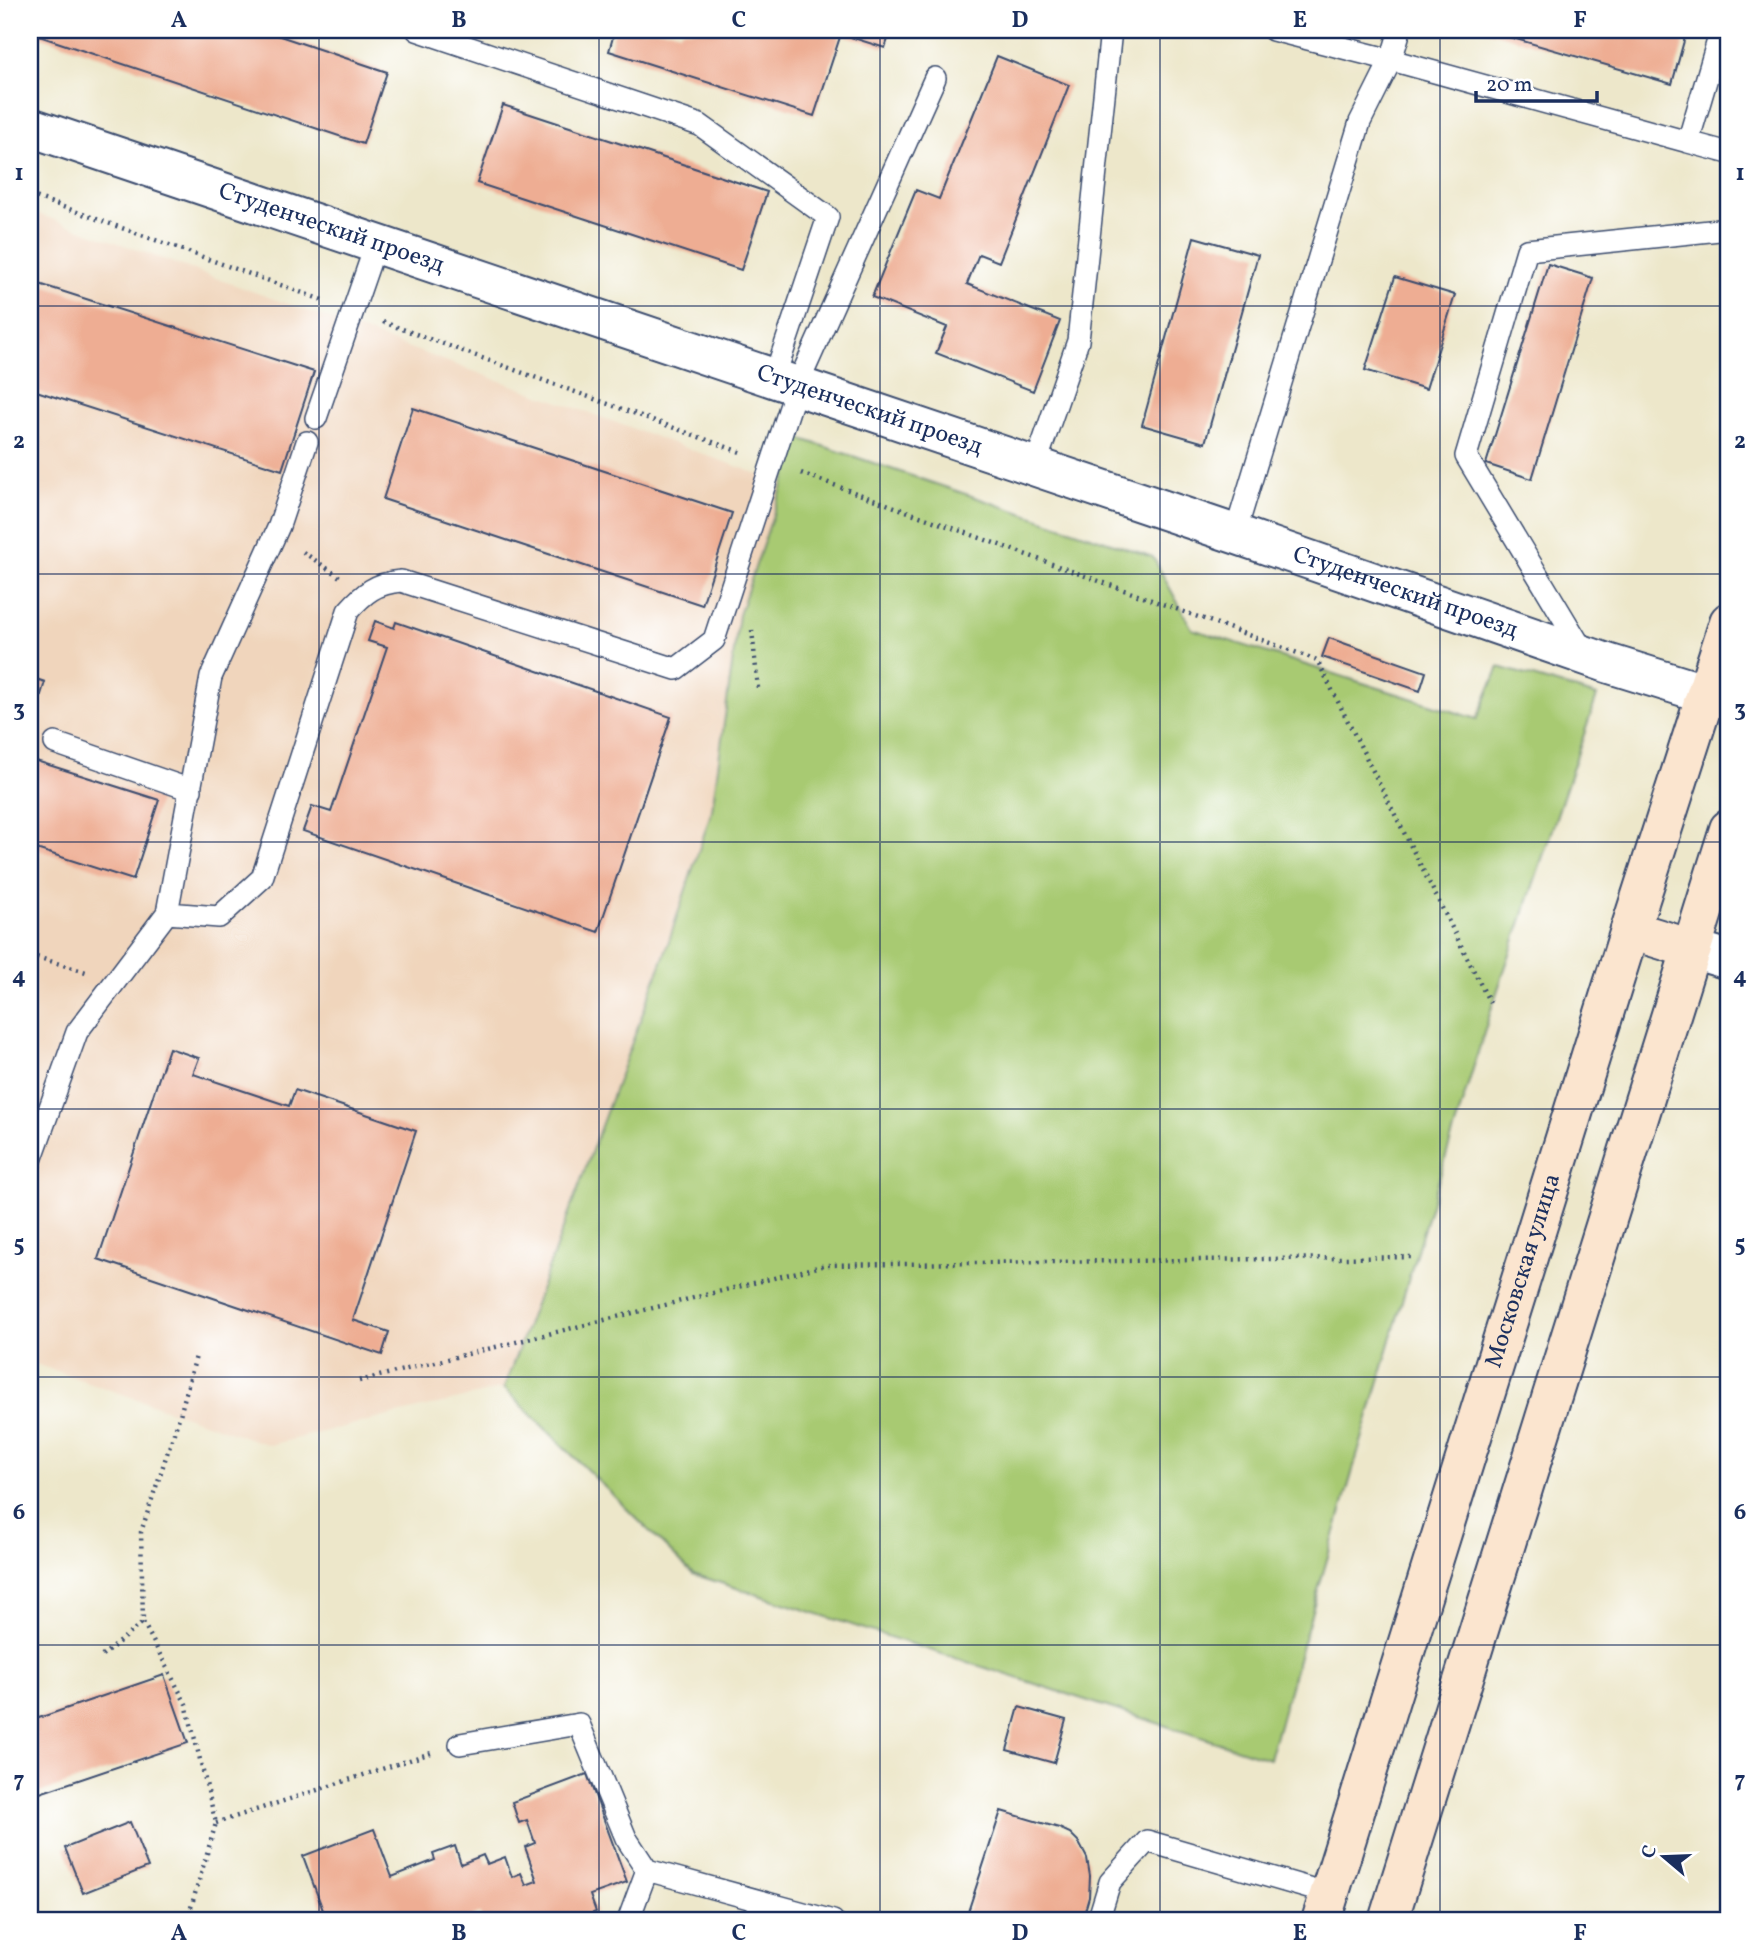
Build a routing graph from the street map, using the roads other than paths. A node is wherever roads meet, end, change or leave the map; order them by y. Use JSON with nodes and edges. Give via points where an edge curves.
{"nodes":[{"id":1,"x":417,"y":30,"type":"edge"},
{"id":2,"x":1111,"y":30,"type":"edge"},
{"id":3,"x":1273,"y":30,"type":"edge"},
{"id":4,"x":1400,"y":30,"type":"edge"},
{"id":5,"x":1721,"y":30,"type":"edge"},
{"id":6,"x":1391,"y":60,"type":"junction"},
{"id":7,"x":935,"y":78,"type":"dead end"},
{"id":8,"x":30,"y":127,"type":"edge"},
{"id":9,"x":1688,"y":142,"type":"junction"},
{"id":10,"x":1729,"y":153,"type":"edge"},
{"id":11,"x":1729,"y":229,"type":"edge"},
{"id":12,"x":376,"y":244,"type":"junction"},
{"id":13,"x":785,"y":382,"type":"junction"},
{"id":14,"x":316,"y":418,"type":"dead end"},
{"id":15,"x":307,"y":442,"type":"dead end"},
{"id":16,"x":1035,"y":466,"type":"junction"},
{"id":17,"x":1235,"y":534,"type":"junction"},
{"id":18,"x":1729,"y":622,"type":"edge"},
{"id":19,"x":1585,"y":654,"type":"junction"},
{"id":20,"x":1707,"y":694,"type":"junction"},
{"id":21,"x":55,"y":743,"type":"dead end"},
{"id":22,"x":191,"y":790,"type":"junction"},
{"id":23,"x":1729,"y":829,"type":"edge"},
{"id":24,"x":167,"y":913,"type":"junction"},
{"id":25,"x":1630,"y":930,"type":"junction"},
{"id":26,"x":1692,"y":949,"type":"junction"},
{"id":27,"x":1729,"y":960,"type":"edge"},
{"id":28,"x":38,"y":1117,"type":"edge"},
{"id":29,"x":30,"y":1163,"type":"edge"},
{"id":30,"x":460,"y":1744,"type":"road end"},
{"id":31,"x":647,"y":1870,"type":"junction"},
{"id":32,"x":1325,"y":1908,"type":"edge"},
{"id":33,"x":628,"y":1921,"type":"edge"},
{"id":34,"x":834,"y":1921,"type":"edge"},
{"id":35,"x":1098,"y":1921,"type":"edge"},
{"id":36,"x":1388,"y":1921,"type":"edge"}],
"edges":[{"from":1,"to":13,"type":"lane","via":[[700,125],[828,216]]},
{"from":2,"to":16,"type":"lane","via":[[1079,341]]},
{"from":3,"to":6,"type":"lane"},
{"from":4,"to":6,"type":"lane"},
{"from":5,"to":9,"type":"lane"},
{"from":6,"to":9,"type":"lane"},
{"from":6,"to":17,"type":"lane","via":[[1360,122]]},
{"from":7,"to":13,"type":"lane"},
{"from":8,"to":12,"type":"street","name":"Студенческий проезд"},
{"from":9,"to":10,"type":"lane"},
{"from":11,"to":19,"type":"lane","via":[[1527,250],[1466,456]]},
{"from":12,"to":13,"type":"street","name":"Студенческий проезд"},
{"from":12,"to":14,"type":"lane"},
{"from":13,"to":16,"type":"street","name":"Студенческий проезд"},
{"from":13,"to":24,"type":"lane","via":[[772,463],[714,640],[676,669],[401,581],[385,582],[364,593],[348,611],[262,878],[219,917]]},
{"from":15,"to":22,"type":"lane","via":[[279,526],[211,677]]},
{"from":16,"to":17,"type":"street","name":"Студенческий проезд"},
{"from":17,"to":19,"type":"street","name":"Студенческий проезд"},
{"from":18,"to":20,"type":"main road","name":"Московская улица"},
{"from":19,"to":20,"type":"street","name":"Студенческий проезд"},
{"from":20,"to":25,"type":"main road","name":"Московская улица"},
{"from":21,"to":22,"type":"lane"},
{"from":22,"to":24,"type":"lane"},
{"from":23,"to":26,"type":"main road"},
{"from":24,"to":28,"type":"lane","via":[[77,1032]]},
{"from":25,"to":26,"type":"main road"},
{"from":25,"to":32,"type":"main road","name":"Московская улица"},
{"from":26,"to":27,"type":"street"},
{"from":26,"to":36,"type":"main road"},
{"from":28,"to":29,"type":"lane"},
{"from":30,"to":31,"type":"lane","via":[[579,1724],[626,1838]]},
{"from":31,"to":33,"type":"lane"},
{"from":31,"to":34,"type":"lane"},
{"from":32,"to":35,"type":"lane","via":[[1147,1841],[1110,1882]]}]}
